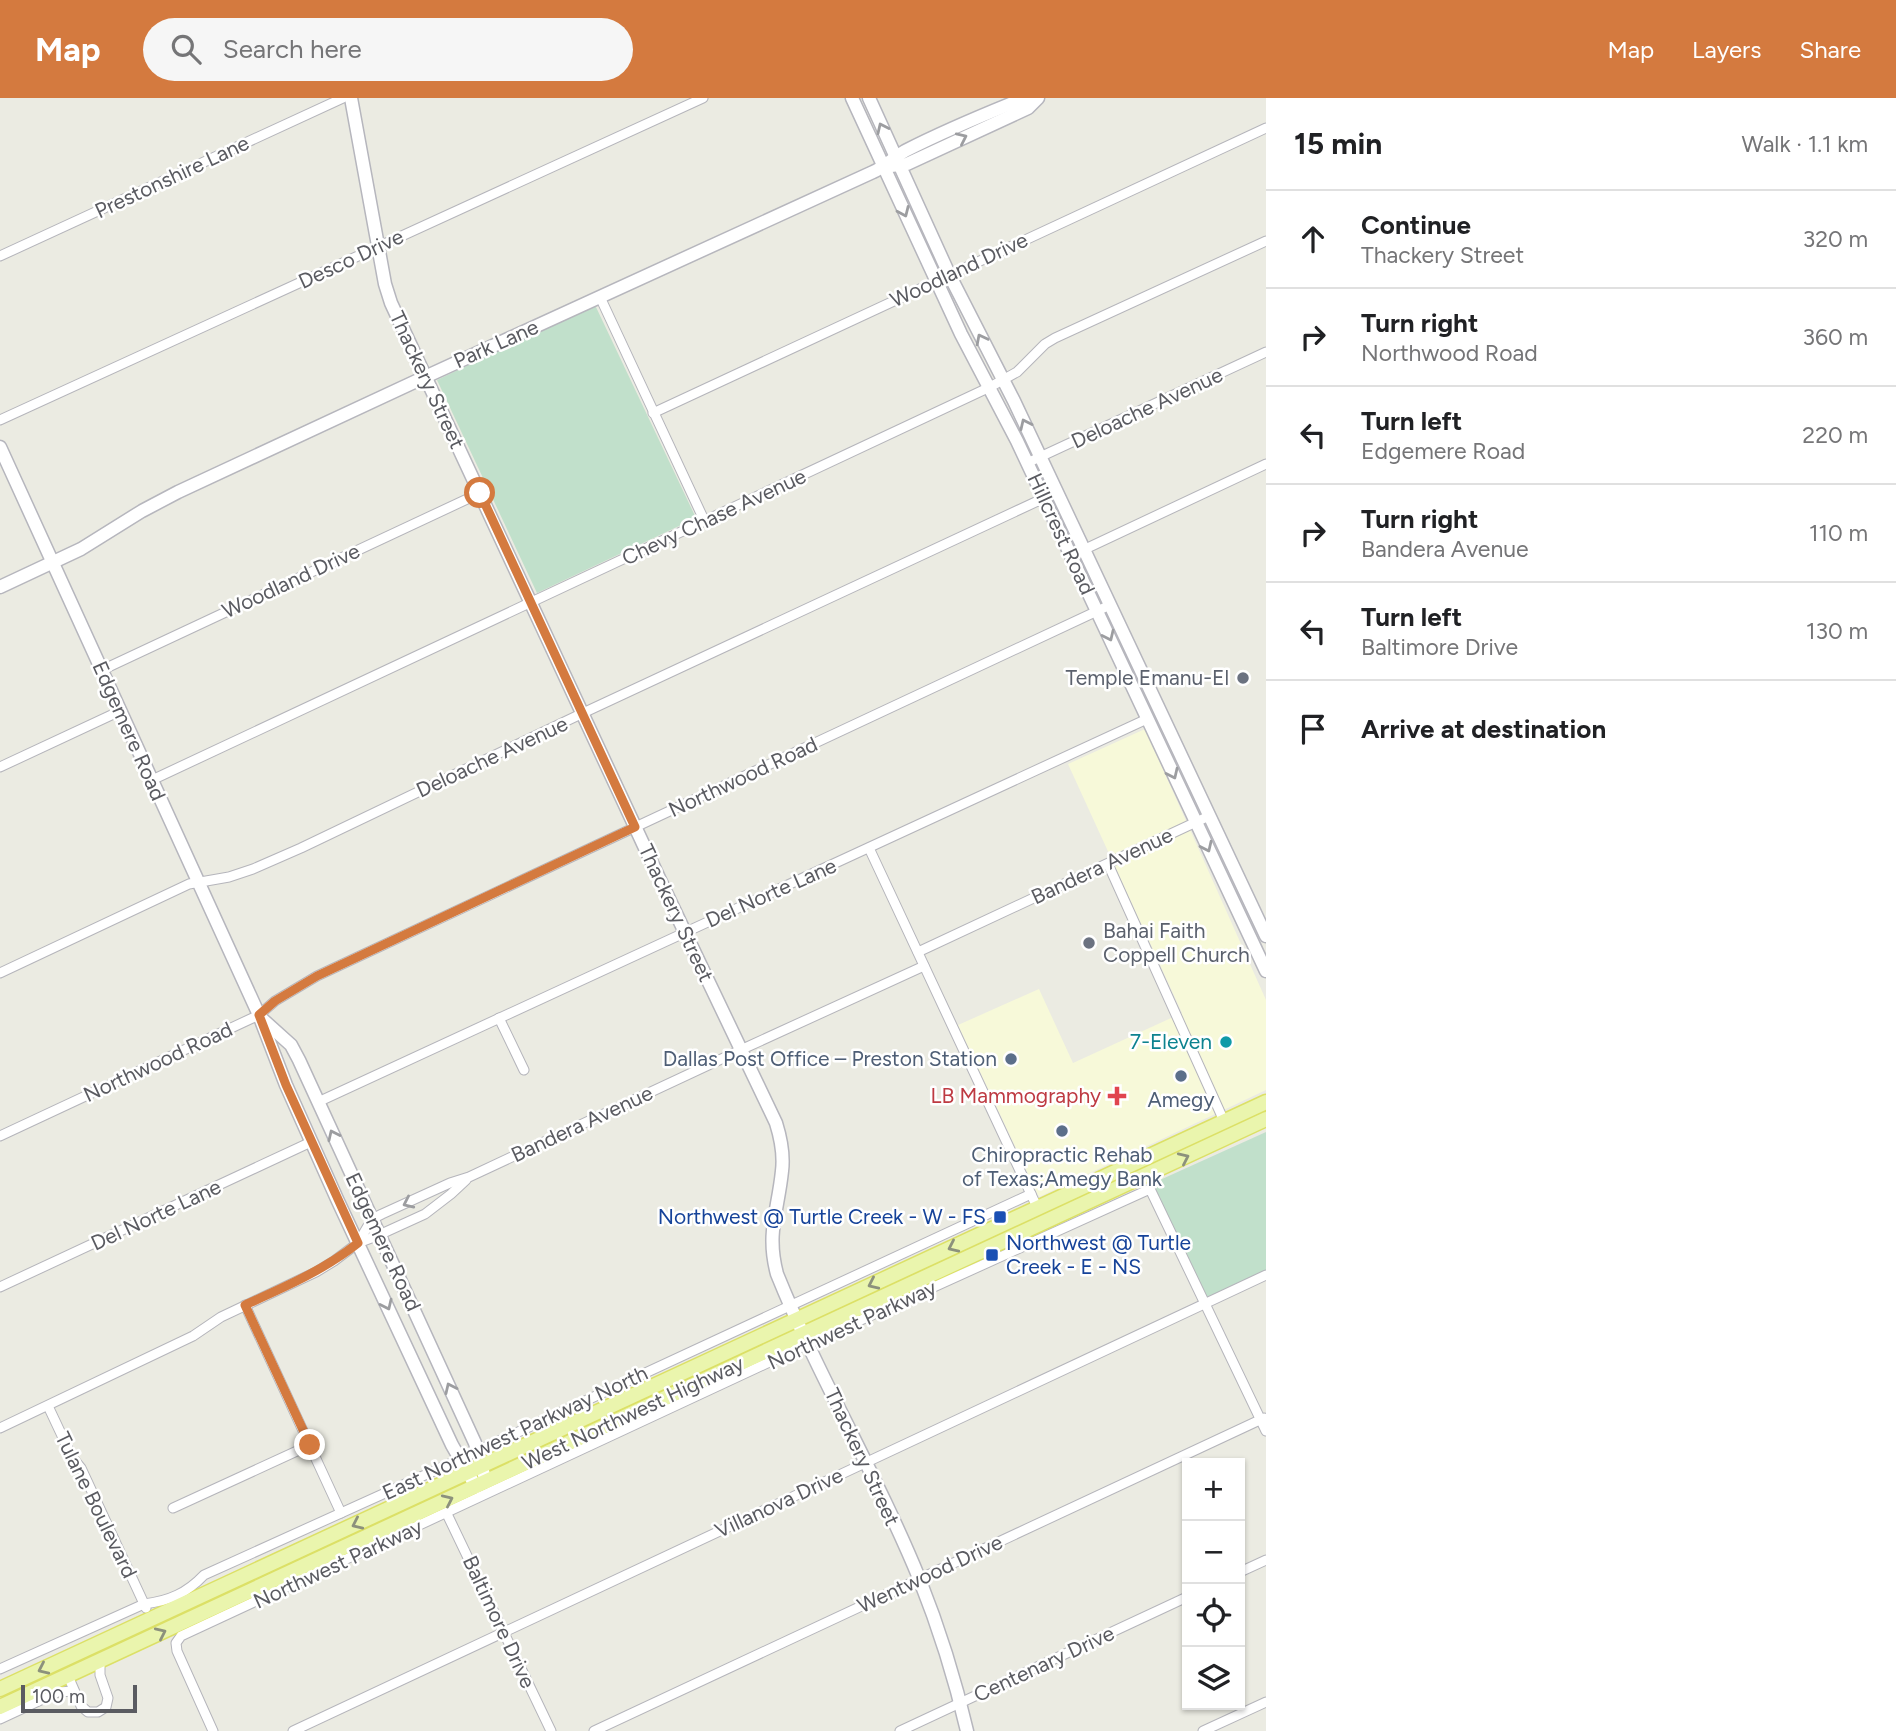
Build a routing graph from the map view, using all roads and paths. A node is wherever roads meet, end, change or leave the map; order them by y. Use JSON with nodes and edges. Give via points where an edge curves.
{"nodes":[{"id":1,"x":343,"y":98,"type":"edge"},
{"id":2,"x":351,"y":98,"type":"edge"},
{"id":3,"x":703,"y":98,"type":"edge"},
{"id":4,"x":852,"y":98,"type":"edge"},
{"id":5,"x":869,"y":98,"type":"edge"},
{"id":6,"x":1025,"y":98,"type":"edge"},
{"id":7,"x":1038,"y":98,"type":"edge"},
{"id":8,"x":1266,"y":128,"type":"edge"},
{"id":9,"x":898,"y":161,"type":"junction"},
{"id":10,"x":884,"y":167,"type":"junction"},
{"id":11,"x":1266,"y":241,"type":"edge"},
{"id":12,"x":378,"y":247,"type":"junction"},
{"id":13,"x":0,"y":256,"type":"edge"},
{"id":14,"x":949,"y":275,"type":"junction"},
{"id":15,"x":936,"y":280,"type":"junction"},
{"id":16,"x":600,"y":297,"type":"junction"},
{"id":17,"x":1266,"y":352,"type":"edge"},
{"id":18,"x":425,"y":377,"type":"junction"},
{"id":19,"x":1003,"y":380,"type":"junction"},
{"id":20,"x":990,"y":387,"type":"junction"},
{"id":21,"x":653,"y":413,"type":"junction"},
{"id":22,"x":0,"y":419,"type":"edge"},
{"id":23,"x":0,"y":447,"type":"edge"},
{"id":24,"x":1040,"y":457,"type":"junction"},
{"id":25,"x":1027,"y":463,"type":"junction"},
{"id":26,"x":1266,"y":464,"type":"edge"},
{"id":27,"x":1057,"y":492,"type":"junction"},
{"id":28,"x":480,"y":493,"type":"junction"},
{"id":29,"x":1044,"y":498,"type":"junction"},
{"id":30,"x":705,"y":522,"type":"junction"},
{"id":31,"x":1084,"y":549,"type":"junction"},
{"id":32,"x":1071,"y":556,"type":"junction"},
{"id":33,"x":53,"y":563,"type":"junction"},
{"id":34,"x":0,"y":587,"type":"edge"},
{"id":35,"x":531,"y":603,"type":"junction"},
{"id":36,"x":1110,"y":605,"type":"junction"},
{"id":37,"x":1097,"y":611,"type":"junction"},
{"id":38,"x":102,"y":670,"type":"junction"},
{"id":39,"x":120,"y":711,"type":"junction"},
{"id":40,"x":583,"y":713,"type":"junction"},
{"id":41,"x":1162,"y":716,"type":"junction"},
{"id":42,"x":1149,"y":722,"type":"junction"},
{"id":43,"x":0,"y":767,"type":"edge"},
{"id":44,"x":152,"y":780,"type":"junction"},
{"id":45,"x":1209,"y":816,"type":"junction"},
{"id":46,"x":1196,"y":822,"type":"junction"},
{"id":47,"x":635,"y":827,"type":"junction"},
{"id":48,"x":869,"y":848,"type":"junction"},
{"id":49,"x":1108,"y":864,"type":"junction"},
{"id":50,"x":198,"y":883,"type":"junction"},
{"id":51,"x":1243,"y":886,"type":"junction"},
{"id":52,"x":1229,"y":893,"type":"junction"},
{"id":53,"x":684,"y":932,"type":"junction"},
{"id":54,"x":1266,"y":936,"type":"edge"},
{"id":55,"x":918,"y":951,"type":"junction"},
{"id":56,"x":925,"y":966,"type":"junction"},
{"id":57,"x":1266,"y":971,"type":"edge"},
{"id":58,"x":0,"y":973,"type":"edge"},
{"id":59,"x":259,"y":1015,"type":"junction"},
{"id":60,"x":499,"y":1018,"type":"junction"},
{"id":61,"x":291,"y":1045,"type":"junction"},
{"id":62,"x":740,"y":1050,"type":"junction"},
{"id":63,"x":272,"y":1054,"type":"junction"},
{"id":64,"x":524,"y":1070,"type":"dead end"},
{"id":65,"x":318,"y":1102,"type":"junction"},
{"id":66,"x":1266,"y":1102,"type":"edge"},
{"id":67,"x":1266,"y":1119,"type":"edge"},
{"id":68,"x":1224,"y":1121,"type":"junction"},
{"id":69,"x":0,"y":1136,"type":"edge"},
{"id":70,"x":311,"y":1142,"type":"junction"},
{"id":71,"x":470,"y":1177,"type":"junction"},
{"id":72,"x":1034,"y":1201,"type":"junction"},
{"id":73,"x":372,"y":1219,"type":"junction"},
{"id":74,"x":1044,"y":1223,"type":"junction"},
{"id":75,"x":379,"y":1235,"type":"junction"},
{"id":76,"x":358,"y":1243,"type":"junction"},
{"id":77,"x":1266,"y":1275,"type":"edge"},
{"id":78,"x":0,"y":1287,"type":"edge"},
{"id":79,"x":1205,"y":1304,"type":"junction"},
{"id":80,"x":245,"y":1305,"type":"junction"},
{"id":81,"x":790,"y":1305,"type":"junction"},
{"id":82,"x":797,"y":1320,"type":"junction"},
{"id":83,"x":806,"y":1339,"type":"junction"},
{"id":84,"x":48,"y":1406,"type":"junction"},
{"id":85,"x":1264,"y":1419,"type":"edge"},
{"id":86,"x":0,"y":1428,"type":"edge"},
{"id":87,"x":1266,"y":1431,"type":"edge"},
{"id":88,"x":310,"y":1445,"type":"junction"},
{"id":89,"x":478,"y":1450,"type":"junction"},
{"id":90,"x":459,"y":1460,"type":"junction"},
{"id":91,"x":865,"y":1463,"type":"junction"},
{"id":92,"x":482,"y":1466,"type":"junction"},
{"id":93,"x":467,"y":1474,"type":"junction"},
{"id":94,"x":481,"y":1484,"type":"junction"},
{"id":95,"x":173,"y":1508,"type":"dead end"},
{"id":96,"x":341,"y":1513,"type":"junction"},
{"id":97,"x":447,"y":1514,"type":"junction"},
{"id":98,"x":1266,"y":1560,"type":"edge"},
{"id":99,"x":1245,"y":1570,"type":"edge"},
{"id":100,"x":919,"y":1578,"type":"junction"},
{"id":101,"x":1182,"y":1599,"type":"edge"},
{"id":102,"x":144,"y":1604,"type":"junction"},
{"id":103,"x":150,"y":1620,"type":"junction"},
{"id":104,"x":503,"y":1632,"type":"junction"},
{"id":105,"x":100,"y":1661,"type":"junction"},
{"id":106,"x":0,"y":1669,"type":"edge"},
{"id":107,"x":68,"y":1676,"type":"junction"},
{"id":108,"x":0,"y":1689,"type":"edge"},
{"id":109,"x":74,"y":1691,"type":"junction"},
{"id":110,"x":1266,"y":1702,"type":"edge"},
{"id":111,"x":960,"y":1703,"type":"junction"},
{"id":112,"x":0,"y":1707,"type":"edge"},
{"id":113,"x":0,"y":1719,"type":"edge"},
{"id":114,"x":213,"y":1731,"type":"edge"},
{"id":115,"x":293,"y":1731,"type":"edge"},
{"id":116,"x":551,"y":1731,"type":"edge"},
{"id":117,"x":594,"y":1731,"type":"edge"},
{"id":118,"x":900,"y":1731,"type":"edge"},
{"id":119,"x":967,"y":1731,"type":"edge"},
{"id":120,"x":1203,"y":1731,"type":"edge"}],
"edges":[{"from":1,"to":13,"type":"street","name":"Prestonshire Lane"},
{"from":2,"to":12,"type":"street","name":"Thackery Street"},
{"from":3,"to":12,"type":"street","name":"Desco Drive"},
{"from":4,"to":10,"type":"street","name":"Hillcrest Road"},
{"from":9,"to":5,"type":"street","name":"Hillcrest Road","one_way":true},
{"from":6,"to":9,"type":"street","name":"Park Lane","via":[[905,151]]},
{"from":9,"to":7,"type":"street","name":"Park Lane","one_way":true,"via":[[907,164],[1028,108]]},
{"from":8,"to":14,"type":"street","name":"Woodland Drive"},
{"from":9,"to":10,"type":"street","name":"Park Lane"},
{"from":9,"to":14,"type":"street","name":"Hillcrest Road"},
{"from":10,"to":15,"type":"street","name":"Hillcrest Road","one_way":true},
{"from":10,"to":16,"type":"street","name":"Park Lane"},
{"from":11,"to":19,"type":"street","name":"Chevy Chase Avenue","via":[[1055,338]]},
{"from":12,"to":18,"type":"street","name":"Thackery Street","via":[[391,303]]},
{"from":12,"to":22,"type":"street","name":"Desco Drive"},
{"from":14,"to":15,"type":"street","name":"Woodland Drive"},
{"from":19,"to":14,"type":"street","name":"Hillcrest Road","one_way":true},
{"from":15,"to":20,"type":"street","name":"Hillcrest Road"},
{"from":15,"to":21,"type":"street","name":"Woodland Drive"},
{"from":16,"to":18,"type":"street","name":"Park Lane"},
{"from":16,"to":21,"type":"street"},
{"from":17,"to":24,"type":"street","name":"Deloache Avenue"},
{"from":18,"to":28,"type":"street","name":"Thackery Street"},
{"from":18,"to":33,"type":"street","name":"Park Lane","via":[[159,502]]},
{"from":19,"to":20,"type":"street","name":"Chevy Chase Avenue"},
{"from":24,"to":19,"type":"street","name":"Hillcrest Road","one_way":true},
{"from":20,"to":25,"type":"street","name":"Hillcrest Road"},
{"from":20,"to":30,"type":"street","name":"Chevy Chase Avenue"},
{"from":21,"to":30,"type":"street"},
{"from":23,"to":33,"type":"street","name":"Edgemere Road"},
{"from":24,"to":25,"type":"street","name":"Deloache Avenue"},
{"from":24,"to":27,"type":"street","name":"Hillcrest Road"},
{"from":25,"to":29,"type":"street","name":"Hillcrest Road"},
{"from":26,"to":31,"type":"street"},
{"from":27,"to":29,"type":"street","name":"Deloache Avenue"},
{"from":27,"to":31,"type":"street","name":"Hillcrest Road"},
{"from":28,"to":35,"type":"street","name":"Thackery Street"},
{"from":28,"to":38,"type":"street","name":"Woodland Drive"},
{"from":29,"to":32,"type":"street","name":"Hillcrest Road"},
{"from":29,"to":40,"type":"street","name":"Deloache Avenue"},
{"from":30,"to":35,"type":"street","name":"Chevy Chase Avenue"},
{"from":31,"to":32,"type":"street"},
{"from":31,"to":36,"type":"street","name":"Hillcrest Road"},
{"from":32,"to":37,"type":"street","name":"Hillcrest Road"},
{"from":33,"to":34,"type":"street","name":"Park Lane"},
{"from":33,"to":38,"type":"street","name":"Edgemere Road"},
{"from":35,"to":40,"type":"street","name":"Thackery Street"},
{"from":35,"to":44,"type":"street","name":"Chevy Chase Avenue"},
{"from":36,"to":37,"type":"street","name":"Northwood Road"},
{"from":36,"to":41,"type":"street","name":"Hillcrest Road"},
{"from":37,"to":42,"type":"street","name":"Hillcrest Road","one_way":true},
{"from":37,"to":47,"type":"street","name":"Northwood Road"},
{"from":38,"to":39,"type":"street","name":"Edgemere Road"},
{"from":39,"to":43,"type":"street"},
{"from":39,"to":44,"type":"street","name":"Edgemere Road"},
{"from":40,"to":47,"type":"street","name":"Thackery Street"},
{"from":40,"to":50,"type":"street","name":"Deloache Avenue","via":[[253,869]]},
{"from":41,"to":42,"type":"street"},
{"from":41,"to":45,"type":"street","name":"Hillcrest Road"},
{"from":42,"to":46,"type":"street","name":"Hillcrest Road","one_way":true},
{"from":42,"to":48,"type":"street","name":"Del Norte Lane"},
{"from":44,"to":50,"type":"street","name":"Edgemere Road"},
{"from":45,"to":46,"type":"street","name":"Bandera Avenue"},
{"from":45,"to":51,"type":"street","name":"Hillcrest Road"},
{"from":46,"to":49,"type":"street","name":"Bandera Avenue"},
{"from":46,"to":52,"type":"street","name":"Hillcrest Road","one_way":true},
{"from":47,"to":53,"type":"street","name":"Thackery Street"},
{"from":47,"to":59,"type":"street","name":"Northwood Road","via":[[317,976]]},
{"from":48,"to":53,"type":"street","name":"Del Norte Lane"},
{"from":48,"to":55,"type":"street"},
{"from":49,"to":55,"type":"street","name":"Bandera Avenue"},
{"from":49,"to":68,"type":"street"},
{"from":50,"to":58,"type":"street","name":"Deloache Avenue"},
{"from":50,"to":59,"type":"street","name":"Edgemere Road"},
{"from":51,"to":52,"type":"street"},
{"from":51,"to":54,"type":"street","name":"Hillcrest Road"},
{"from":52,"to":57,"type":"street","name":"Hillcrest Road"},
{"from":53,"to":60,"type":"street","name":"Del Norte Lane"},
{"from":53,"to":62,"type":"street","name":"Thackery Street"},
{"from":55,"to":56,"type":"street"},
{"from":56,"to":62,"type":"street","name":"Bandera Avenue"},
{"from":56,"to":72,"type":"street"},
{"from":59,"to":61,"type":"street","name":"Edgemere Road"},
{"from":59,"to":63,"type":"street","name":"Edgemere Road"},
{"from":59,"to":69,"type":"street","name":"Northwood Road"},
{"from":60,"to":64,"type":"street"},
{"from":60,"to":65,"type":"street","name":"Del Norte Lane"},
{"from":61,"to":63,"type":"street"},
{"from":61,"to":65,"type":"street","name":"Edgemere Road"},
{"from":62,"to":71,"type":"street","name":"Bandera Avenue"},
{"from":62,"to":81,"type":"street","name":"Thackery Street","via":[[780,1136],[782,1171],[771,1243]]},
{"from":63,"to":70,"type":"street","name":"Edgemere Road"},
{"from":73,"to":65,"type":"street","name":"Edgemere Road","one_way":true},
{"from":66,"to":68,"type":"main road","name":"West Northwest Highway"},
{"from":74,"to":67,"type":"main road","name":"West Northwest Highway","one_way":true},
{"from":68,"to":72,"type":"main road","name":"West Northwest Highway"},
{"from":70,"to":76,"type":"street","name":"Edgemere Road"},
{"from":70,"to":78,"type":"street","name":"Del Norte Lane"},
{"from":71,"to":73,"type":"street","name":"Bandera Avenue","one_way":true},
{"from":71,"to":75,"type":"street","name":"Bandera Avenue","via":[[425,1214]]},
{"from":72,"to":74,"type":"main road"},
{"from":72,"to":81,"type":"street","name":"East Northwest Parkway North"},
{"from":72,"to":82,"type":"main road","name":"West Northwest Highway","one_way":true},
{"from":73,"to":75,"type":"street","name":"Edgemere Road"},
{"from":73,"to":76,"type":"street","name":"Bandera Avenue"},
{"from":74,"to":83,"type":"main road","name":"West Northwest Highway"},
{"from":75,"to":76,"type":"street","name":"Bandera Avenue"},
{"from":89,"to":75,"type":"street","name":"Edgemere Road","one_way":true},
{"from":76,"to":80,"type":"street","name":"Bandera Avenue","via":[[316,1272]]},
{"from":76,"to":90,"type":"street","name":"Edgemere Road","one_way":true},
{"from":77,"to":79,"type":"street","name":"Villanova Drive"},
{"from":79,"to":83,"type":"street","name":"Northwest Parkway","via":[[1150,1189]]},
{"from":79,"to":85,"type":"street"},
{"from":79,"to":91,"type":"street","name":"Villanova Drive"},
{"from":80,"to":84,"type":"street","name":"Bandera Avenue","via":[[193,1336]]},
{"from":80,"to":88,"type":"street"},
{"from":81,"to":82,"type":"street","name":"Thackery Street"},
{"from":81,"to":89,"type":"street","name":"East Northwest Parkway North"},
{"from":82,"to":83,"type":"street","name":"Thackery Street"},
{"from":82,"to":92,"type":"main road","name":"West Northwest Highway"},
{"from":83,"to":91,"type":"street","name":"Thackery Street"},
{"from":83,"to":94,"type":"main road","name":"West Northwest Highway"},
{"from":83,"to":97,"type":"street","name":"Northwest Parkway"},
{"from":84,"to":86,"type":"street","name":"Bandera Avenue"},
{"from":84,"to":102,"type":"street","name":"Tulane Boulevard"},
{"from":85,"to":87,"type":"street"},
{"from":85,"to":100,"type":"street","name":"Wentwood Drive"},
{"from":88,"to":95,"type":"street"},
{"from":88,"to":96,"type":"street"},
{"from":89,"to":90,"type":"street","name":"East Northwest Parkway North"},
{"from":89,"to":92,"type":"street","name":"Edgemere Road"},
{"from":90,"to":93,"type":"street","name":"Edgemere Road"},
{"from":90,"to":96,"type":"street","name":"East Northwest Parkway North"},
{"from":91,"to":100,"type":"street","name":"Thackery Street"},
{"from":91,"to":104,"type":"street","name":"Villanova Drive"},
{"from":92,"to":93,"type":"main road","name":"West Northwest Highway"},
{"from":92,"to":94,"type":"street","name":"Edgemere Road"},
{"from":93,"to":94,"type":"street","name":"Edgemere Road"},
{"from":93,"to":103,"type":"main road","name":"West Northwest Highway","one_way":true},
{"from":105,"to":94,"type":"main road","name":"West Northwest Highway","one_way":true},
{"from":96,"to":102,"type":"street","name":"East Northwest Parkway North","via":[[204,1575],[192,1588],[162,1602]]},
{"from":97,"to":104,"type":"street","name":"Baltimore Drive"},
{"from":97,"to":114,"type":"street","name":"Northwest Parkway","via":[[181,1636],[177,1651]]},
{"from":98,"to":99,"type":"street"},
{"from":100,"to":111,"type":"street","name":"Thackery Street"},
{"from":100,"to":117,"type":"street","name":"Wentwood Drive"},
{"from":101,"to":111,"type":"street","name":"Centenary Drive"},
{"from":102,"to":103,"type":"street","name":"Tulane Boulevard"},
{"from":102,"to":106,"type":"street","name":"East Northwest Parkway North"},
{"from":103,"to":107,"type":"main road","via":[[138,1632],[71,1663]]},
{"from":103,"to":108,"type":"main road","name":"West Northwest Highway","one_way":true},
{"from":104,"to":115,"type":"street","name":"Villanova Drive"},
{"from":104,"to":116,"type":"street","name":"Baltimore Drive"},
{"from":105,"to":107,"type":"main road","name":"West Northwest Highway"},
{"from":105,"to":109,"type":"street","via":[[106,1707],[98,1713],[88,1712]]},
{"from":107,"to":109,"type":"street"},
{"from":107,"to":112,"type":"main road","name":"West Northwest Highway"},
{"from":109,"to":113,"type":"street","via":[[58,1692]]},
{"from":110,"to":120,"type":"street"},
{"from":111,"to":118,"type":"street","name":"Centenary Drive"},
{"from":111,"to":119,"type":"street","name":"Thackery Street"}]}
